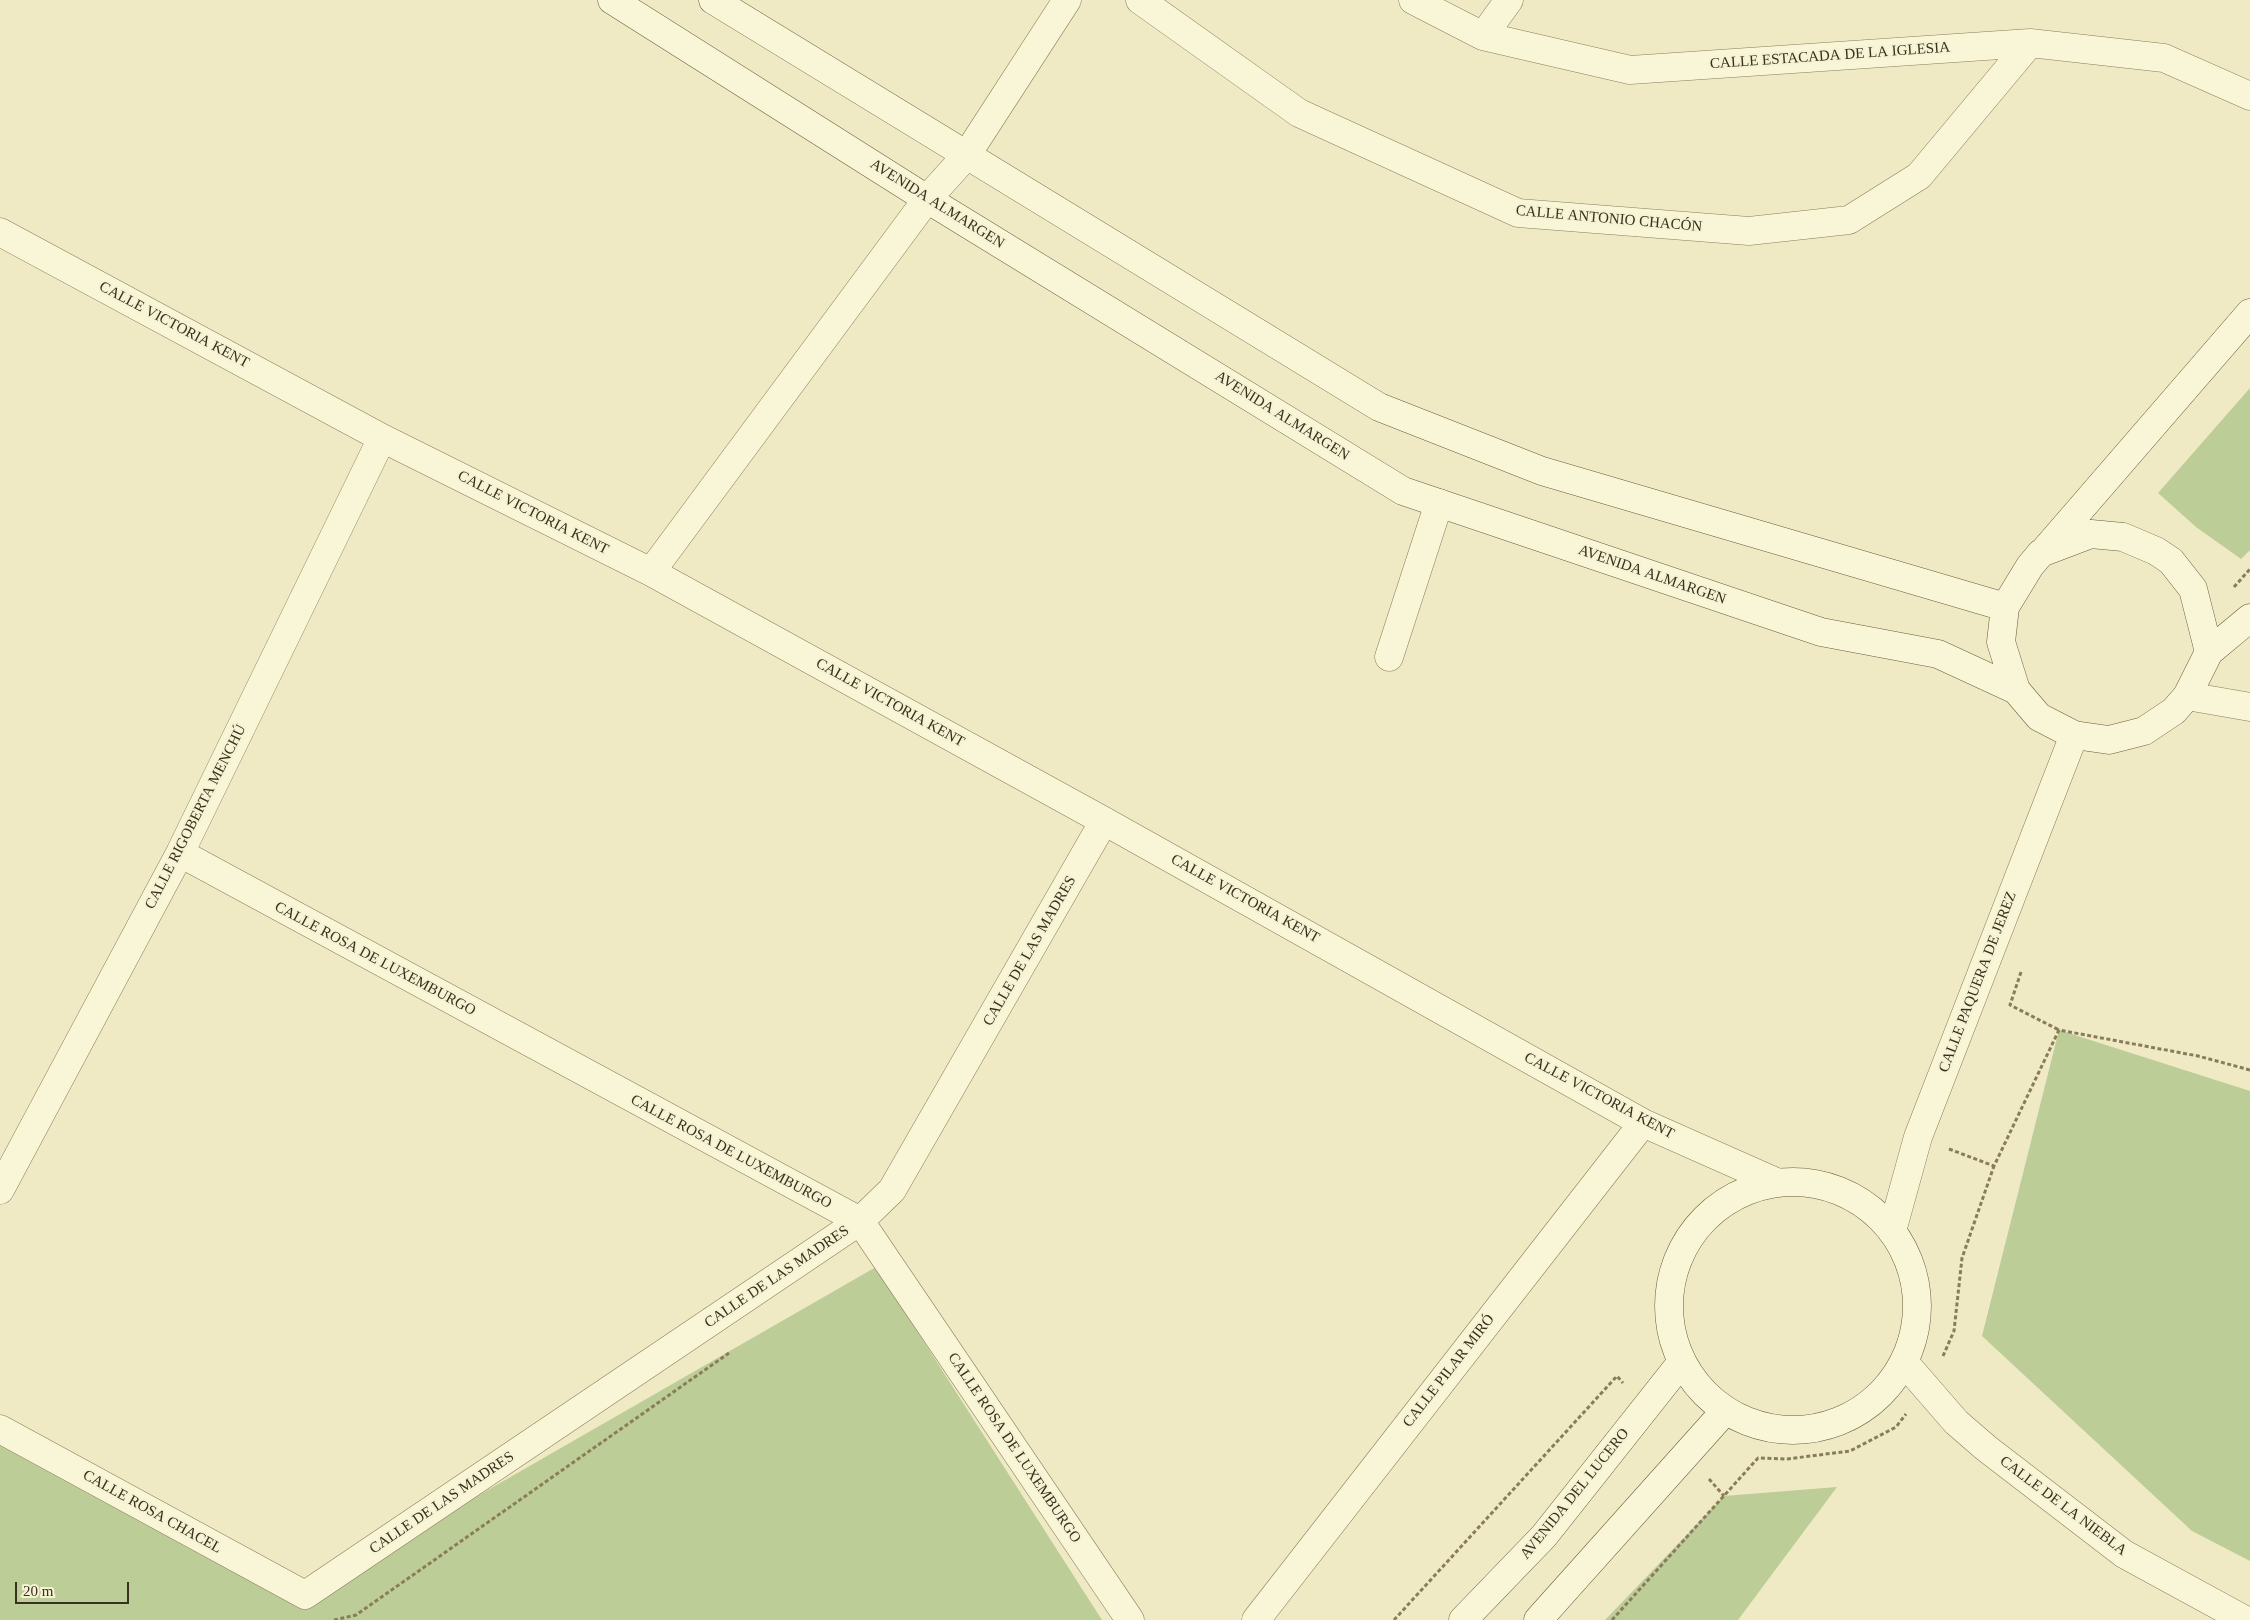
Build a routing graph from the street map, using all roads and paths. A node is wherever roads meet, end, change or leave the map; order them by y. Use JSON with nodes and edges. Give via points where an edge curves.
{"nodes":[{"id":1,"x":612,"y":0,"type":"edge"},
{"id":2,"x":714,"y":0,"type":"edge"},
{"id":3,"x":1067,"y":0,"type":"edge"},
{"id":4,"x":1140,"y":0,"type":"edge"},
{"id":5,"x":1413,"y":0,"type":"edge"},
{"id":6,"x":1509,"y":0,"type":"edge"},
{"id":7,"x":1483,"y":36,"type":"junction"},
{"id":8,"x":2030,"y":43,"type":"junction"},
{"id":9,"x":2250,"y":96,"type":"edge"},
{"id":10,"x":966,"y":156,"type":"junction"},
{"id":11,"x":927,"y":198,"type":"junction"},
{"id":12,"x":0,"y":232,"type":"edge"},
{"id":13,"x":2250,"y":313,"type":"edge"},
{"id":14,"x":382,"y":438,"type":"junction"},
{"id":15,"x":1439,"y":503,"type":"junction"},
{"id":16,"x":2041,"y":554,"type":"junction"},
{"id":17,"x":651,"y":572,"type":"junction"},
{"id":18,"x":2005,"y":607,"type":"junction"},
{"id":19,"x":2250,"y":618,"type":"edge"},
{"id":20,"x":2209,"y":652,"type":"junction"},
{"id":21,"x":1389,"y":657,"type":"dead end"},
{"id":22,"x":2016,"y":690,"type":"junction"},
{"id":23,"x":2187,"y":696,"type":"junction"},
{"id":24,"x":2250,"y":707,"type":"edge"},
{"id":25,"x":2074,"y":735,"type":"junction"},
{"id":26,"x":1104,"y":821,"type":"junction"},
{"id":27,"x":180,"y":853,"type":"junction"},
{"id":28,"x":2022,"y":968,"type":"dead end"},
{"id":29,"x":2059,"y":1030,"type":"junction"},
{"id":30,"x":2250,"y":1070,"type":"edge"},
{"id":31,"x":1643,"y":1123,"type":"junction"},
{"id":32,"x":1918,"y":1137,"type":"junction"},
{"id":33,"x":1994,"y":1166,"type":"junction"},
{"id":34,"x":1776,"y":1182,"type":"junction"},
{"id":35,"x":0,"y":1190,"type":"edge"},
{"id":36,"x":860,"y":1221,"type":"junction"},
{"id":37,"x":1892,"y":1231,"type":"junction"},
{"id":38,"x":732,"y":1351,"type":"dead end"},
{"id":39,"x":1904,"y":1362,"type":"junction"},
{"id":40,"x":1681,"y":1363,"type":"junction"},
{"id":41,"x":1928,"y":1388,"type":"junction"},
{"id":42,"x":1725,"y":1411,"type":"junction"},
{"id":43,"x":0,"y":1429,"type":"edge"},
{"id":44,"x":305,"y":1595,"type":"joint"},
{"id":45,"x":334,"y":1620,"type":"edge"},
{"id":46,"x":1130,"y":1620,"type":"edge"},
{"id":47,"x":1256,"y":1620,"type":"edge"},
{"id":48,"x":1463,"y":1620,"type":"edge"},
{"id":49,"x":1538,"y":1620,"type":"edge"},
{"id":50,"x":1612,"y":1620,"type":"edge"},
{"id":51,"x":2244,"y":1620,"type":"edge"}],
"edges":[{"from":1,"to":11,"type":"street","name":"AVENIDA ALMARGEN"},
{"from":2,"to":10,"type":"street"},
{"from":3,"to":10,"type":"street"},
{"from":4,"to":8,"type":"street","name":"CALLE ANTONIO CHACÓN","via":[[1299,113],[1518,213],[1750,231],[1849,220],[1920,176]]},
{"from":5,"to":7,"type":"street","name":"CALLE ESTACADA DE LA IGLESIA"},
{"from":6,"to":7,"type":"street"},
{"from":7,"to":8,"type":"street","name":"CALLE ESTACADA DE LA IGLESIA","via":[[1630,70]]},
{"from":8,"to":9,"type":"street","name":"CALLE ESTACADA DE LA IGLESIA","via":[[2164,58]]},
{"from":10,"to":11,"type":"street"},
{"from":10,"to":18,"type":"street","via":[[1379,407],[1542,472]]},
{"from":11,"to":15,"type":"street","name":"AVENIDA ALMARGEN","via":[[1403,491]]},
{"from":11,"to":17,"type":"street"},
{"from":12,"to":14,"type":"street","name":"CALLE VICTORIA KENT"},
{"from":13,"to":16,"type":"street"},
{"from":14,"to":17,"type":"street","name":"CALLE VICTORIA KENT"},
{"from":14,"to":27,"type":"street","name":"CALLE RIGOBERTA MENCHÚ"},
{"from":15,"to":21,"type":"street"},
{"from":15,"to":22,"type":"street","name":"AVENIDA ALMARGEN","via":[[1821,632],[1938,654]]},
{"from":16,"to":18,"type":"street"},
{"from":16,"to":20,"type":"street","via":[[2091,534],[2123,537],[2156,551],[2171,561],[2193,589]]},
{"from":17,"to":26,"type":"street","name":"CALLE VICTORIA KENT"},
{"from":18,"to":22,"type":"street","via":[[2001,642]]},
{"from":19,"to":20,"type":"street"},
{"from":20,"to":23,"type":"street"},
{"from":22,"to":25,"type":"street","via":[[2039,717]]},
{"from":23,"to":24,"type":"street"},
{"from":23,"to":25,"type":"street","via":[[2174,711],[2144,731],[2108,740]]},
{"from":25,"to":32,"type":"street","name":"CALLE PAQUERA DE JEREZ"},
{"from":26,"to":31,"type":"street","name":"CALLE VICTORIA KENT"},
{"from":26,"to":36,"type":"street","name":"CALLE DE LAS MADRES","via":[[892,1190]]},
{"from":27,"to":35,"type":"street","name":"CALLE RIGOBERTA MENCHÚ"},
{"from":27,"to":36,"type":"street","name":"CALLE ROSA DE LUXEMBURGO"},
{"from":28,"to":29,"type":"path","via":[[2010,1006]]},
{"from":29,"to":30,"type":"path","via":[[2198,1056]]},
{"from":29,"to":33,"type":"path"},
{"from":31,"to":34,"type":"street","name":"CALLE VICTORIA KENT"},
{"from":31,"to":47,"type":"street","name":"CALLE PILAR MIRÓ"},
{"from":32,"to":33,"type":"path"},
{"from":32,"to":37,"type":"street","name":"CALLE PAQUERA DE JEREZ"},
{"from":33,"to":41,"type":"path","via":[[1962,1258],[1954,1331]]},
{"from":34,"to":37,"type":"street","via":[[1821,1184],[1861,1202]]},
{"from":34,"to":40,"type":"street","via":[[1761,1185],[1722,1203],[1696,1226],[1675,1264],[1669,1322]]},
{"from":36,"to":44,"type":"street","name":"CALLE DE LAS MADRES"},
{"from":36,"to":46,"type":"street","name":"CALLE ROSA DE LUXEMBURGO"},
{"from":37,"to":39,"type":"street","via":[[1912,1272],[1916,1320]]},
{"from":38,"to":45,"type":"path","via":[[356,1615]]},
{"from":39,"to":41,"type":"street","name":"CALLE DE LA NIEBLA"},
{"from":39,"to":42,"type":"street","via":[[1890,1385],[1868,1406],[1830,1426],[1765,1428]]},
{"from":40,"to":42,"type":"street","via":[[1710,1399]]},
{"from":40,"to":48,"type":"street","name":"AVENIDA DEL LUCERO","via":[[1544,1536]]},
{"from":41,"to":50,"type":"path","via":[[1896,1427],[1850,1451],[1787,1459],[1758,1458]]},
{"from":41,"to":51,"type":"street","name":"CALLE DE LA NIEBLA","via":[[1956,1422],[1986,1448],[2124,1554]]},
{"from":42,"to":49,"type":"street"},
{"from":43,"to":44,"type":"street","name":"CALLE ROSA CHACEL"}]}
